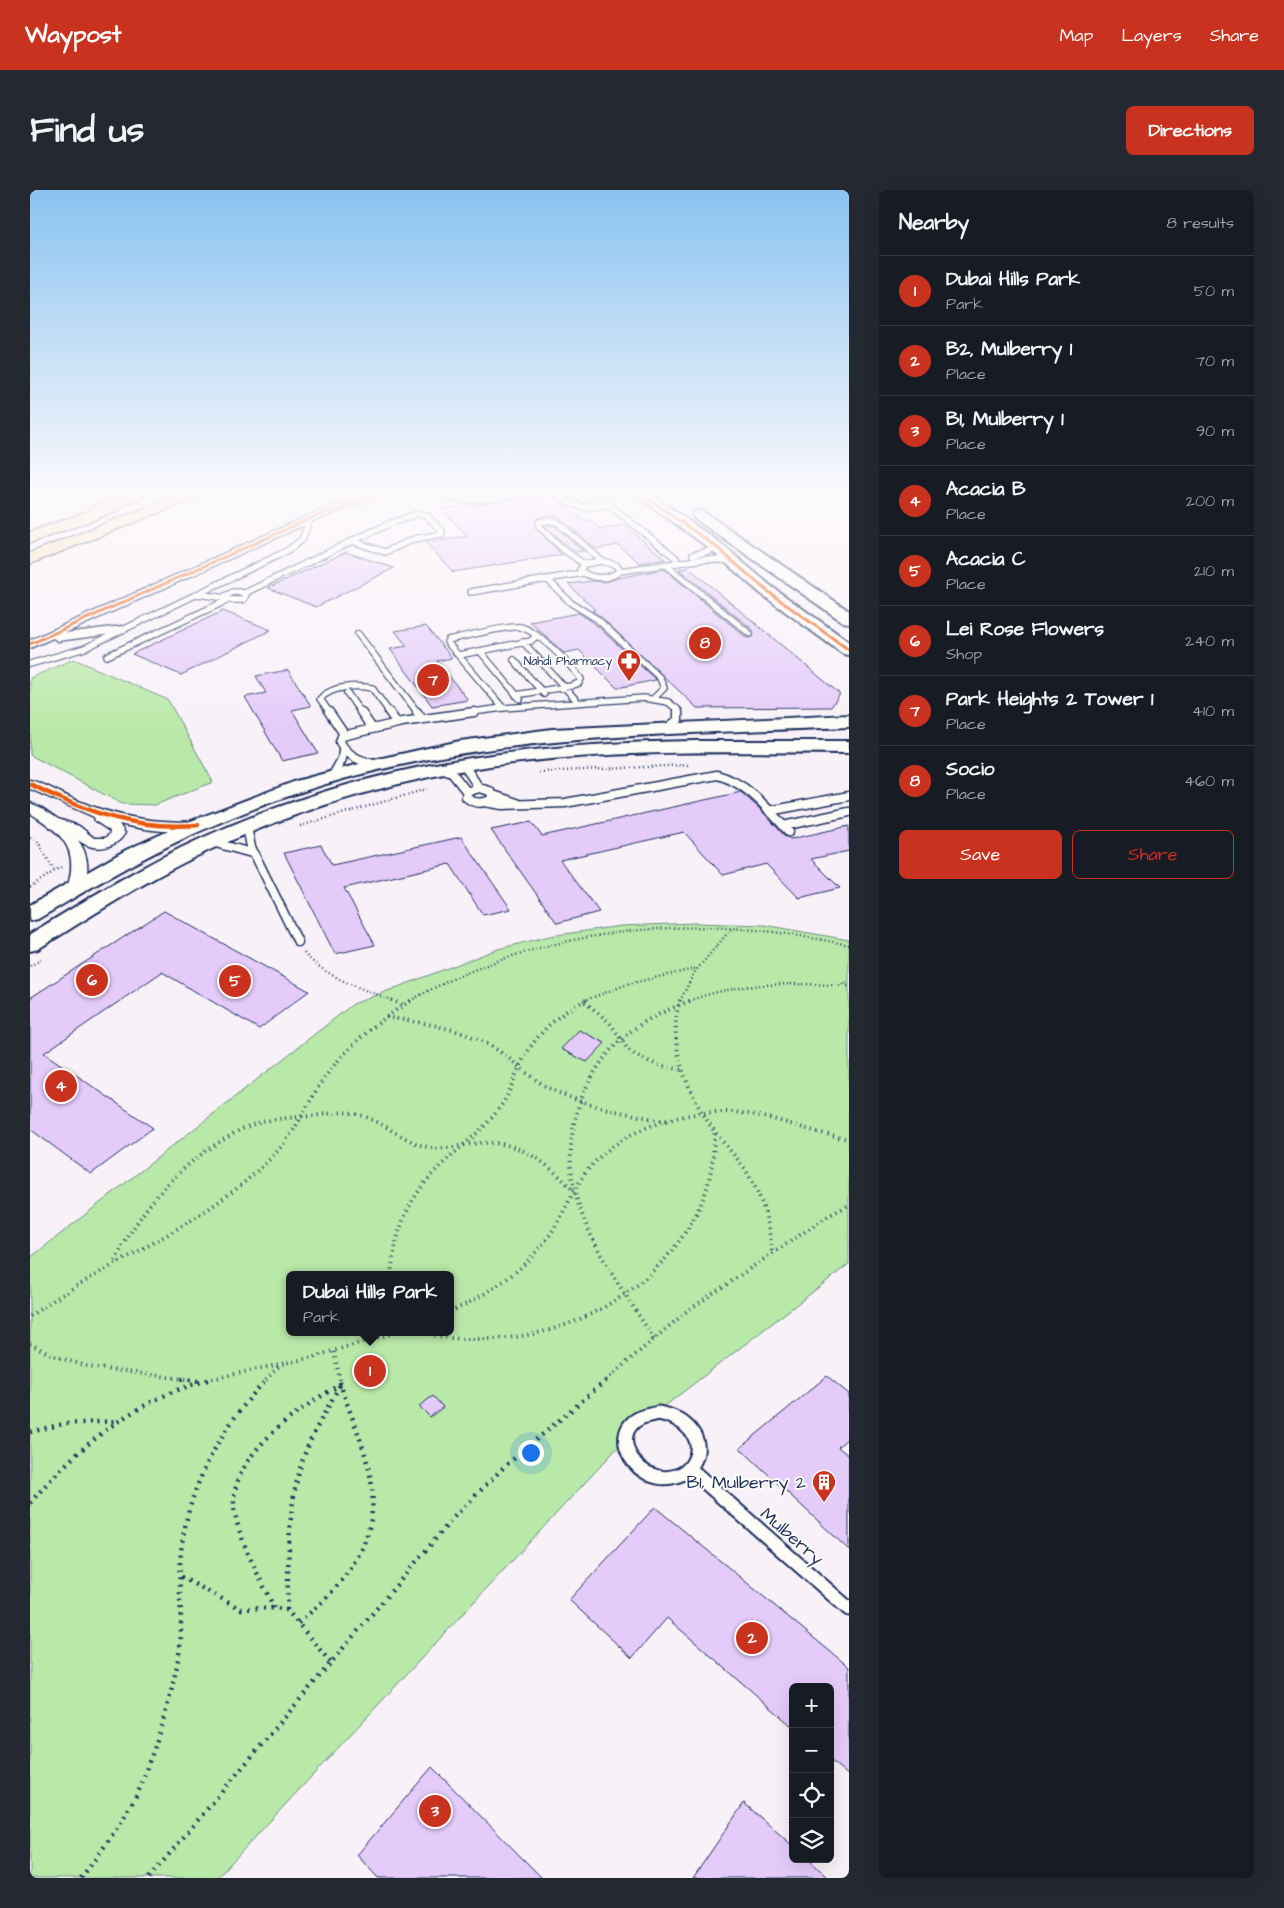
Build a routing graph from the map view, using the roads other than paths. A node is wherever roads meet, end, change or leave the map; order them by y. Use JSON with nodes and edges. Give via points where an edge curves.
{"nodes":[{"id":1,"x":189,"y":573,"type":"edge"},
{"id":2,"x":242,"y":573,"type":"edge"},
{"id":3,"x":285,"y":573,"type":"edge"},
{"id":4,"x":614,"y":573,"type":"edge"},
{"id":5,"x":676,"y":573,"type":"edge"},
{"id":6,"x":747,"y":573,"type":"edge"},
{"id":7,"x":783,"y":573,"type":"edge"},
{"id":8,"x":583,"y":574,"type":"joint"},
{"id":9,"x":230,"y":579,"type":"junction"},
{"id":10,"x":547,"y":579,"type":"junction"},
{"id":11,"x":471,"y":592,"type":"dead end"},
{"id":12,"x":243,"y":593,"type":"junction"},
{"id":13,"x":198,"y":594,"type":"junction"},
{"id":14,"x":226,"y":599,"type":"junction"},
{"id":15,"x":849,"y":618,"type":"edge"},
{"id":16,"x":122,"y":630,"type":"junction"},
{"id":17,"x":358,"y":634,"type":"dead end"},
{"id":18,"x":750,"y":634,"type":"dead end"},
{"id":19,"x":536,"y":636,"type":"junction"},
{"id":20,"x":35,"y":642,"type":"edge"},
{"id":21,"x":523,"y":642,"type":"junction"},
{"id":22,"x":845,"y":645,"type":"edge"},
{"id":23,"x":549,"y":646,"type":"junction"},
{"id":24,"x":535,"y":648,"type":"junction"},
{"id":25,"x":480,"y":651,"type":"junction"},
{"id":26,"x":459,"y":655,"type":"junction"},
{"id":27,"x":107,"y":656,"type":"dead end"},
{"id":28,"x":514,"y":660,"type":"dead end"},
{"id":29,"x":30,"y":664,"type":"edge"},
{"id":30,"x":566,"y":687,"type":"junction"},
{"id":31,"x":542,"y":691,"type":"junction"},
{"id":32,"x":347,"y":693,"type":"dead end"},
{"id":33,"x":516,"y":695,"type":"junction"},
{"id":34,"x":654,"y":698,"type":"junction"},
{"id":35,"x":577,"y":701,"type":"junction"},
{"id":36,"x":553,"y":703,"type":"junction"},
{"id":37,"x":525,"y":705,"type":"junction"},
{"id":38,"x":503,"y":708,"type":"junction"},
{"id":39,"x":422,"y":719,"type":"junction"},
{"id":40,"x":845,"y":719,"type":"edge"},
{"id":41,"x":397,"y":724,"type":"junction"},
{"id":42,"x":372,"y":728,"type":"junction"},
{"id":43,"x":665,"y":729,"type":"junction"},
{"id":44,"x":344,"y":734,"type":"junction"},
{"id":45,"x":849,"y":736,"type":"edge"},
{"id":46,"x":763,"y":747,"type":"junction"},
{"id":47,"x":849,"y":747,"type":"edge"},
{"id":48,"x":344,"y":750,"type":"junction"},
{"id":49,"x":378,"y":765,"type":"junction"},
{"id":50,"x":461,"y":773,"type":"junction"},
{"id":51,"x":332,"y":777,"type":"junction"},
{"id":52,"x":30,"y":784,"type":"edge"},
{"id":53,"x":479,"y":788,"type":"junction"},
{"id":54,"x":467,"y":792,"type":"junction"},
{"id":55,"x":493,"y":795,"type":"junction"},
{"id":56,"x":849,"y":796,"type":"edge"},
{"id":57,"x":484,"y":802,"type":"junction"},
{"id":58,"x":520,"y":804,"type":"junction"},
{"id":59,"x":30,"y":807,"type":"edge"},
{"id":60,"x":83,"y":807,"type":"junction"},
{"id":61,"x":769,"y":811,"type":"junction"},
{"id":62,"x":849,"y":812,"type":"edge"},
{"id":63,"x":55,"y":823,"type":"junction"},
{"id":64,"x":198,"y":825,"type":"junction"},
{"id":65,"x":783,"y":826,"type":"junction"},
{"id":66,"x":247,"y":827,"type":"junction"},
{"id":67,"x":789,"y":832,"type":"dead end"},
{"id":68,"x":210,"y":842,"type":"junction"},
{"id":69,"x":255,"y":854,"type":"junction"},
{"id":70,"x":75,"y":888,"type":"junction"},
{"id":71,"x":30,"y":914,"type":"edge"},
{"id":72,"x":298,"y":942,"type":"road end"},
{"id":73,"x":30,"y":944,"type":"edge"},
{"id":74,"x":690,"y":1469,"type":"junction"},
{"id":75,"x":849,"y":1609,"type":"edge"}],
"edges":[{"from":1,"to":20,"type":"street"},
{"from":2,"to":9,"type":"lane"},
{"from":3,"to":12,"type":"lane"},
{"from":4,"to":8,"type":"lane","via":[[608,578]]},
{"from":5,"to":18,"type":"lane"},
{"from":6,"to":22,"type":"main road","via":[[766,590]]},
{"from":7,"to":15,"type":"main road"},
{"from":8,"to":10,"type":"lane"},
{"from":9,"to":12,"type":"lane"},
{"from":9,"to":13,"type":"lane"},
{"from":10,"to":11,"type":"lane"},
{"from":10,"to":34,"type":"lane","via":[[570,603],[597,620],[660,678],[664,688]]},
{"from":12,"to":14,"type":"lane","via":[[232,592]]},
{"from":13,"to":14,"type":"lane"},
{"from":13,"to":16,"type":"lane"},
{"from":14,"to":27,"type":"lane"},
{"from":16,"to":20,"type":"street"},
{"from":16,"to":29,"type":"lane","via":[[77,651]]},
{"from":17,"to":39,"type":"lane"},
{"from":19,"to":21,"type":"lane"},
{"from":19,"to":23,"type":"lane"},
{"from":19,"to":26,"type":"lane","via":[[527,628],[518,626],[448,640]]},
{"from":21,"to":24,"type":"lane"},
{"from":21,"to":25,"type":"lane"},
{"from":23,"to":24,"type":"lane"},
{"from":23,"to":30,"type":"lane","via":[[582,678],[579,683]]},
{"from":24,"to":30,"type":"lane"},
{"from":25,"to":26,"type":"lane"},
{"from":25,"to":33,"type":"lane"},
{"from":26,"to":38,"type":"lane"},
{"from":28,"to":31,"type":"lane"},
{"from":30,"to":31,"type":"lane"},
{"from":30,"to":35,"type":"lane"},
{"from":31,"to":33,"type":"lane"},
{"from":31,"to":36,"type":"lane"},
{"from":32,"to":42,"type":"lane"},
{"from":33,"to":37,"type":"lane"},
{"from":34,"to":35,"type":"lane"},
{"from":34,"to":43,"type":"lane","via":[[672,704],[680,714],[678,720]]},
{"from":35,"to":36,"type":"lane"},
{"from":36,"to":37,"type":"lane"},
{"from":37,"to":38,"type":"lane"},
{"from":38,"to":39,"type":"lane"},
{"from":39,"to":41,"type":"lane"},
{"from":40,"to":43,"type":"main road"},
{"from":41,"to":42,"type":"lane"},
{"from":41,"to":44,"type":"lane","via":[[372,688],[325,692],[320,698]]},
{"from":42,"to":44,"type":"lane"},
{"from":43,"to":49,"type":"main road","via":[[502,741]]},
{"from":44,"to":48,"type":"lane","via":[[340,739]]},
{"from":45,"to":46,"type":"main road","via":[[790,738]]},
{"from":46,"to":47,"type":"main road"},
{"from":46,"to":50,"type":"main road","via":[[562,754]]},
{"from":48,"to":49,"type":"lane","via":[[358,760]]},
{"from":48,"to":51,"type":"lane"},
{"from":49,"to":51,"type":"main road"},
{"from":50,"to":53,"type":"lane"},
{"from":50,"to":54,"type":"lane"},
{"from":50,"to":66,"type":"main road","via":[[441,769],[344,793]]},
{"from":51,"to":64,"type":"main road"},
{"from":52,"to":60,"type":"street"},
{"from":53,"to":54,"type":"lane"},
{"from":53,"to":55,"type":"lane"},
{"from":54,"to":57,"type":"lane","via":[[466,797],[470,801]]},
{"from":55,"to":57,"type":"lane","via":[[491,800]]},
{"from":55,"to":58,"type":"lane"},
{"from":56,"to":61,"type":"lane"},
{"from":57,"to":58,"type":"lane"},
{"from":58,"to":61,"type":"lane","via":[[565,803],[718,775],[740,782]]},
{"from":59,"to":63,"type":"street"},
{"from":60,"to":63,"type":"street","via":[[117,828],[115,838],[91,843],[74,830]]},
{"from":60,"to":64,"type":"street","via":[[145,826]]},
{"from":61,"to":65,"type":"lane"},
{"from":62,"to":65,"type":"lane"},
{"from":63,"to":70,"type":"street","via":[[75,847],[80,859]]},
{"from":64,"to":70,"type":"main road"},
{"from":65,"to":67,"type":"lane"},
{"from":66,"to":68,"type":"main road"},
{"from":66,"to":69,"type":"lane"},
{"from":68,"to":69,"type":"lane"},
{"from":68,"to":73,"type":"main road","via":[[132,882]]},
{"from":69,"to":72,"type":"lane"},
{"from":70,"to":71,"type":"main road"},
{"from":74,"to":74,"type":"lane","via":[[696,1460],[696,1438],[681,1420],[664,1414],[647,1414],[629,1426],[625,1446],[636,1467],[658,1478],[681,1475]]},
{"from":74,"to":75,"type":"lane","name":"Mulberry"}]}
